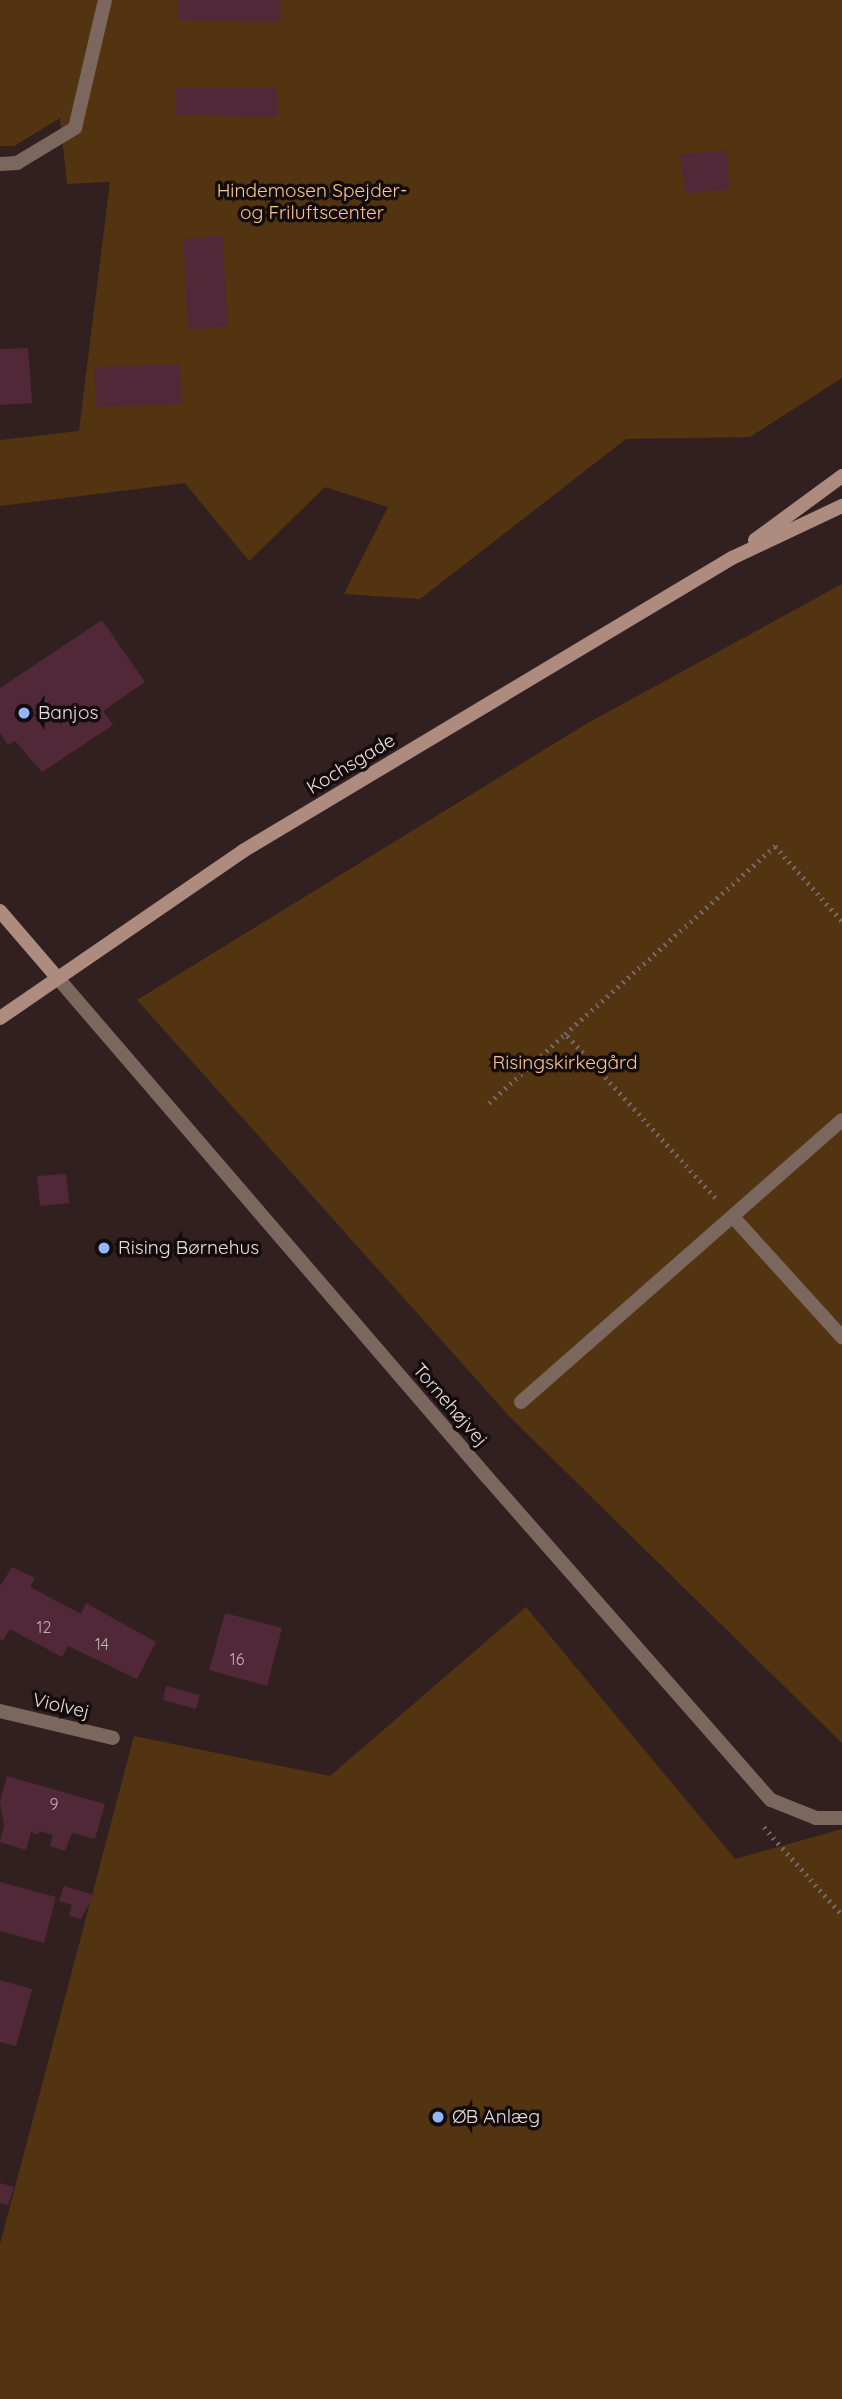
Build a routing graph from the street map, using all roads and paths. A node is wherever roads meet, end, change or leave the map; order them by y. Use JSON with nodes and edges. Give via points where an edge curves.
{"nodes":[{"id":1,"x":105,"y":0,"type":"edge"},
{"id":2,"x":0,"y":164,"type":"edge"},
{"id":3,"x":842,"y":475,"type":"edge"},
{"id":4,"x":842,"y":506,"type":"edge"},
{"id":5,"x":732,"y":558,"type":"junction"},
{"id":6,"x":0,"y":911,"type":"edge"},
{"id":7,"x":842,"y":921,"type":"edge"},
{"id":8,"x":56,"y":976,"type":"junction"},
{"id":9,"x":0,"y":1018,"type":"edge"},
{"id":10,"x":565,"y":1034,"type":"junction"},
{"id":11,"x":489,"y":1103,"type":"dead end"},
{"id":12,"x":842,"y":1121,"type":"edge"},
{"id":13,"x":734,"y":1218,"type":"junction"},
{"id":14,"x":842,"y":1337,"type":"edge"},
{"id":15,"x":521,"y":1402,"type":"dead end"},
{"id":16,"x":0,"y":1711,"type":"edge"},
{"id":17,"x":113,"y":1738,"type":"dead end"},
{"id":18,"x":778,"y":1804,"type":"junction"},
{"id":19,"x":842,"y":1818,"type":"edge"},
{"id":20,"x":842,"y":1915,"type":"edge"}],
"edges":[{"from":1,"to":2,"type":"street","via":[[75,128],[17,163]]},
{"from":3,"to":5,"type":"street","name":"Kochsgade"},
{"from":4,"to":5,"type":"street","name":"Kochsgade"},
{"from":5,"to":8,"type":"street","name":"Kochsgade","via":[[243,851]]},
{"from":6,"to":8,"type":"street"},
{"from":7,"to":10,"type":"path","via":[[775,846]]},
{"from":8,"to":9,"type":"street","name":"Kochsgade"},
{"from":8,"to":18,"type":"street","name":"Tornehøjvej","via":[[487,1477]]},
{"from":10,"to":11,"type":"path"},
{"from":10,"to":13,"type":"path"},
{"from":12,"to":13,"type":"street"},
{"from":13,"to":14,"type":"street"},
{"from":13,"to":15,"type":"street"},
{"from":16,"to":17,"type":"street","name":"Violvej"},
{"from":18,"to":19,"type":"street","name":"Tornehøjvej","via":[[816,1818]]},
{"from":18,"to":20,"type":"path","via":[[763,1828]]}]}
